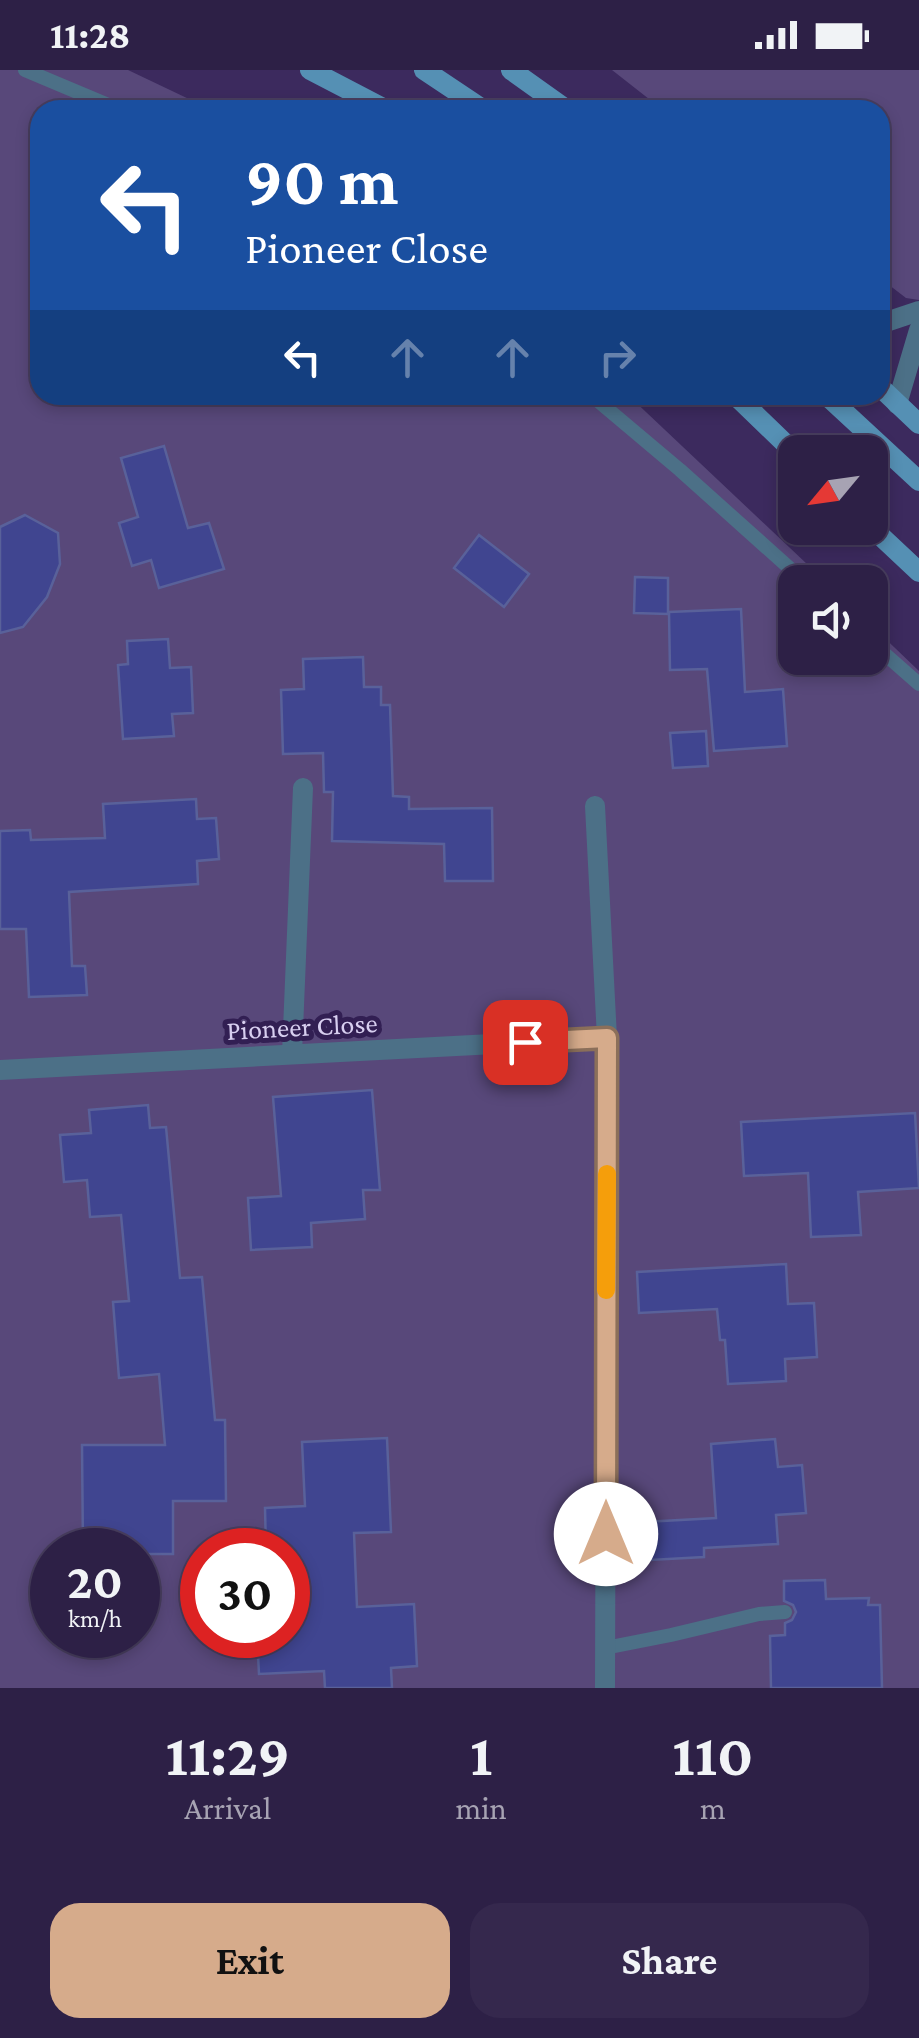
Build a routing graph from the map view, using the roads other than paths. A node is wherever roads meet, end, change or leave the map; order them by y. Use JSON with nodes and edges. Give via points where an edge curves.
{"nodes":[{"id":1,"x":25,"y":70,"type":"edge"},
{"id":2,"x":310,"y":70,"type":"edge"},
{"id":3,"x":424,"y":70,"type":"edge"},
{"id":4,"x":511,"y":70,"type":"edge"},
{"id":5,"x":96,"y":100,"type":"edge"},
{"id":6,"x":368,"y":100,"type":"edge"},
{"id":7,"x":469,"y":100,"type":"edge"},
{"id":8,"x":553,"y":100,"type":"edge"},
{"id":9,"x":919,"y":311,"type":"edge"},
{"id":10,"x":890,"y":321,"type":"edge"},
{"id":11,"x":919,"y":330,"type":"edge"},
{"id":12,"x":890,"y":396,"type":"edge"},
{"id":13,"x":898,"y":404,"type":"junction"},
{"id":14,"x":603,"y":405,"type":"edge"},
{"id":15,"x":745,"y":405,"type":"edge"},
{"id":16,"x":837,"y":405,"type":"edge"},
{"id":17,"x":919,"y":424,"type":"edge"},
{"id":18,"x":778,"y":437,"type":"edge"},
{"id":19,"x":919,"y":481,"type":"edge"},
{"id":20,"x":888,"y":543,"type":"edge"},
{"id":21,"x":786,"y":565,"type":"edge"},
{"id":22,"x":919,"y":572,"type":"edge"},
{"id":23,"x":888,"y":656,"type":"edge"},
{"id":24,"x":919,"y":684,"type":"edge"},
{"id":25,"x":303,"y":788,"type":"dead end"},
{"id":26,"x":595,"y":806,"type":"dead end"},
{"id":27,"x":607,"y":1038,"type":"junction"},
{"id":28,"x":292,"y":1054,"type":"junction"},
{"id":29,"x":0,"y":1070,"type":"edge"},
{"id":30,"x":785,"y":1612,"type":"dead end"},
{"id":31,"x":605,"y":1648,"type":"junction"},
{"id":32,"x":605,"y":1688,"type":"edge"}],
"edges":[{"from":1,"to":5,"type":"lane"},
{"from":2,"to":6,"type":"main road"},
{"from":3,"to":7,"type":"main road"},
{"from":4,"to":8,"type":"main road"},
{"from":9,"to":10,"type":"street"},
{"from":11,"to":13,"type":"street"},
{"from":12,"to":13,"type":"main road"},
{"from":13,"to":17,"type":"main road"},
{"from":14,"to":21,"type":"lane"},
{"from":15,"to":18,"type":"main road"},
{"from":16,"to":19,"type":"main road"},
{"from":20,"to":22,"type":"main road"},
{"from":23,"to":24,"type":"lane"},
{"from":25,"to":28,"type":"street"},
{"from":26,"to":27,"type":"street"},
{"from":27,"to":28,"type":"street","name":"Pioneer Close"},
{"from":27,"to":31,"type":"street"},
{"from":28,"to":29,"type":"street","name":"Pioneer Close"},
{"from":30,"to":31,"type":"lane"},
{"from":31,"to":32,"type":"street"}]}
